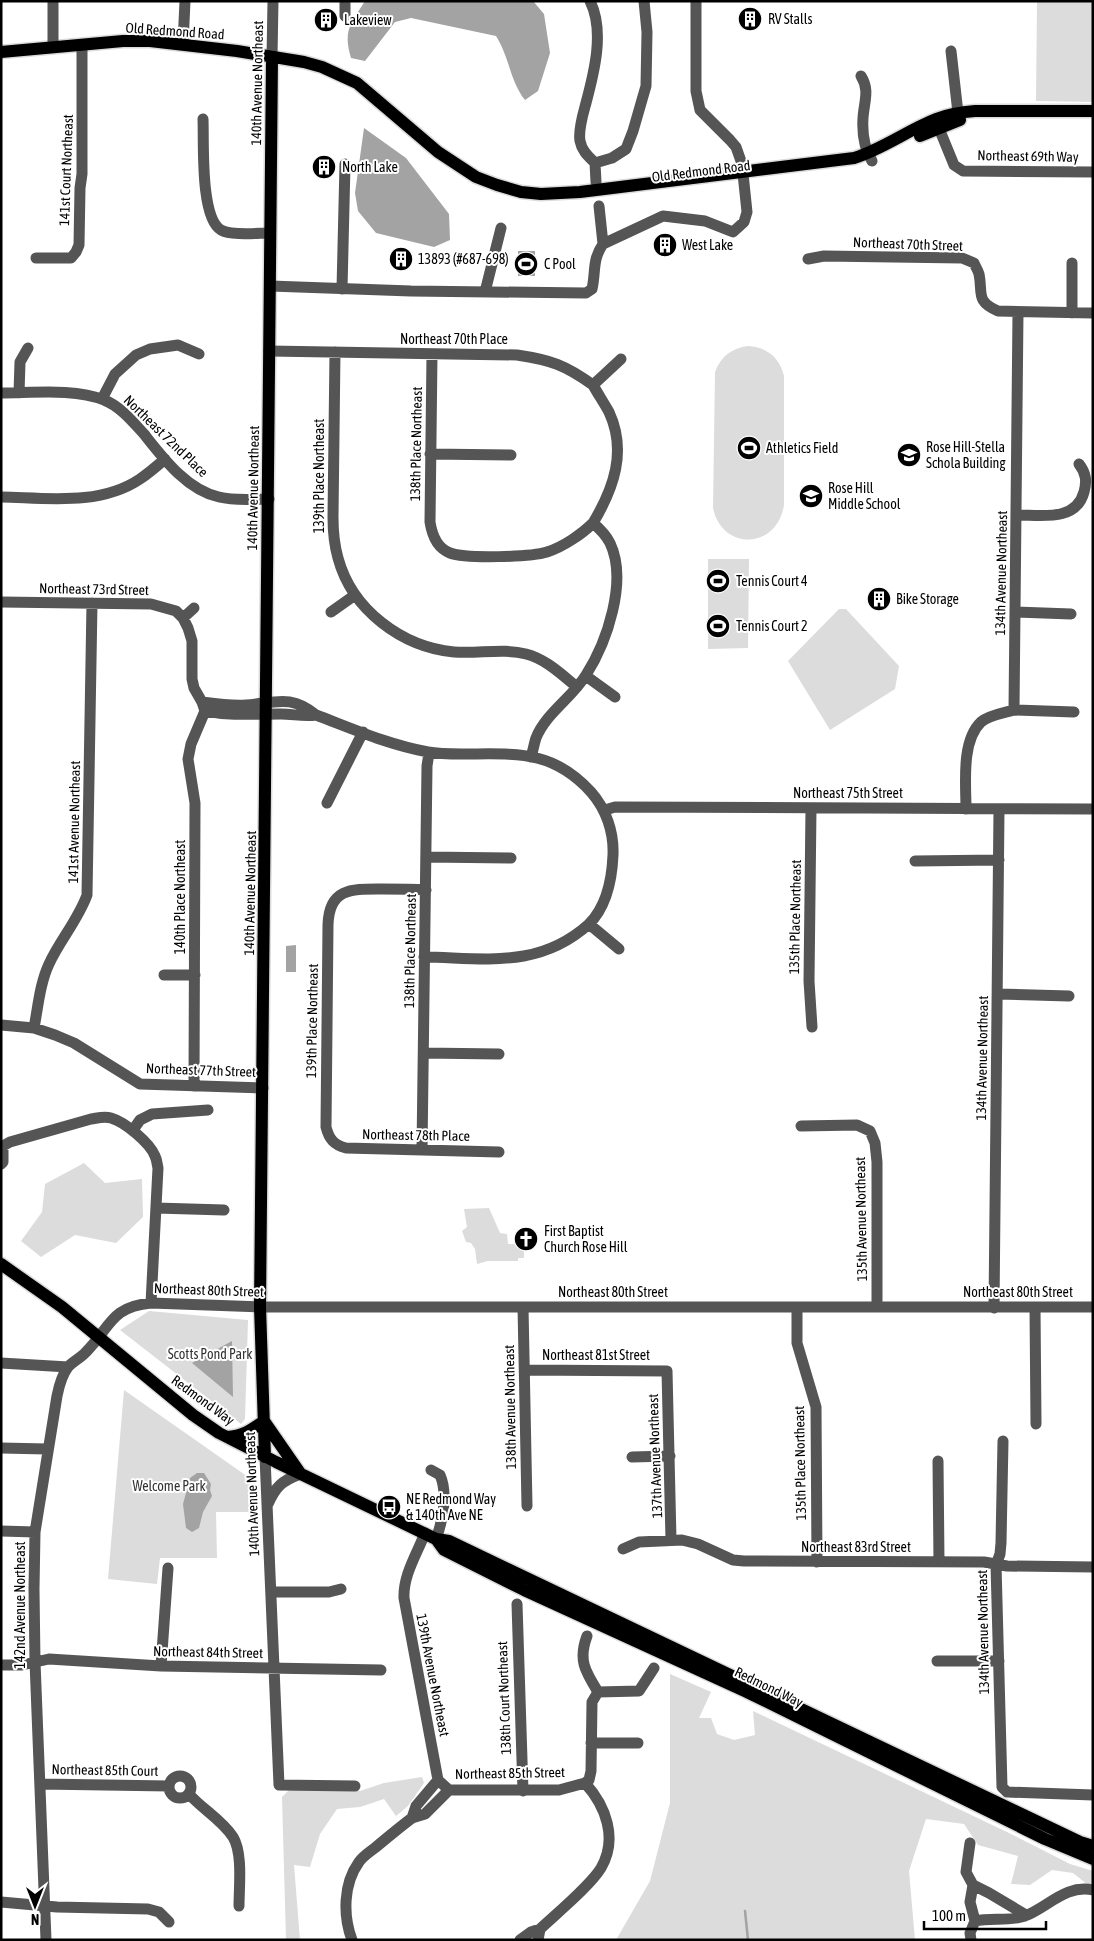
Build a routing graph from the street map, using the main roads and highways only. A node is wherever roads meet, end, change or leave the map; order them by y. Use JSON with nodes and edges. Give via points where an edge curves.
{"nodes":[{"id":1,"x":1,"y":52,"type":"edge"},
{"id":2,"x":272,"y":57,"type":"junction"},
{"id":3,"x":1093,"y":111,"type":"edge"},
{"id":4,"x":1093,"y":120,"type":"edge"},
{"id":5,"x":937,"y":123,"type":"junction"},
{"id":6,"x":1,"y":1264,"type":"edge"},
{"id":7,"x":264,"y":1421,"type":"junction"},
{"id":8,"x":227,"y":1437,"type":"junction"},
{"id":9,"x":265,"y":1457,"type":"junction"},
{"id":10,"x":300,"y":1474,"type":"junction"},
{"id":11,"x":430,"y":1536,"type":"junction"},
{"id":12,"x":1093,"y":1846,"type":"edge"},
{"id":13,"x":1093,"y":1859,"type":"edge"}],
"edges":[{"from":1,"to":2,"type":"main road","name":"Old Redmond Road","via":[[141,41]]},
{"from":2,"to":5,"type":"main road","name":"Old Redmond Road","via":[[322,67],[358,83],[457,166],[483,180],[521,192],[541,194],[743,177],[870,157]]},
{"from":2,"to":7,"type":"main road","name":"140th Avenue Northeast","via":[[260,1307]]},
{"from":3,"to":5,"type":"main road","name":"Old Redmond Road","via":[[975,111],[958,113]]},
{"from":4,"to":5,"type":"main road","name":"Old Redmond Road","via":[[972,119]]},
{"from":6,"to":8,"type":"main road","name":"Redmond Way","via":[[62,1307],[193,1415]]},
{"from":7,"to":8,"type":"main road","via":[[250,1432]]},
{"from":7,"to":9,"type":"main road","name":"140th Avenue Northeast"},
{"from":7,"to":10,"type":"main road"},
{"from":8,"to":9,"type":"main road","name":"Redmond Way"},
{"from":9,"to":10,"type":"main road","name":"Redmond Way"},
{"from":10,"to":11,"type":"main road","name":"Redmond Way"},
{"from":11,"to":12,"type":"main road","name":"Redmond Way","via":[[449,1541]]},
{"from":11,"to":13,"type":"main road","name":"Redmond Way","via":[[444,1550],[515,1585]]}]}
